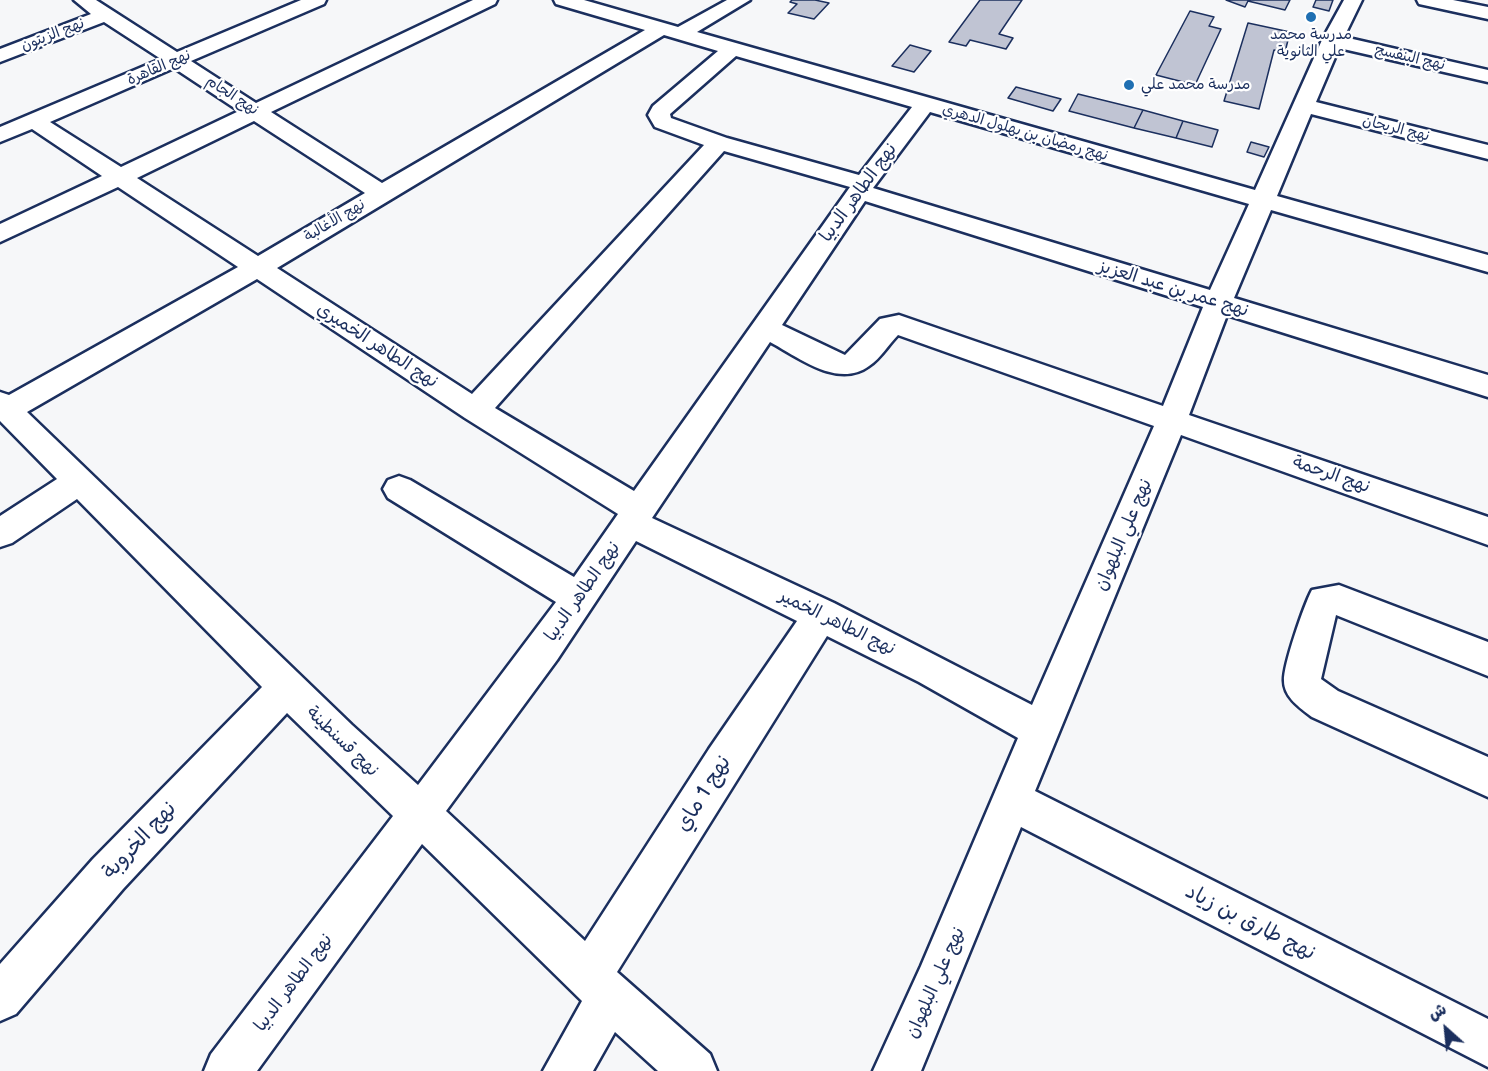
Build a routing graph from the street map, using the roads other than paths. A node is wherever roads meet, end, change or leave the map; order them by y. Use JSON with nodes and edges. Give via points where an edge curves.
{"nodes":[{"id":1,"x":83,"y":0,"type":"edge"},
{"id":2,"x":317,"y":0,"type":"edge"},
{"id":3,"x":488,"y":0,"type":"edge"},
{"id":4,"x":563,"y":0,"type":"edge"},
{"id":5,"x":741,"y":0,"type":"edge"},
{"id":6,"x":1353,"y":0,"type":"edge"},
{"id":7,"x":1426,"y":0,"type":"edge"},
{"id":8,"x":1488,"y":13,"type":"edge"},
{"id":9,"x":106,"y":15,"type":"junction"},
{"id":10,"x":672,"y":31,"type":"junction"},
{"id":11,"x":1332,"y":40,"type":"junction"},
{"id":12,"x":733,"y":48,"type":"junction"},
{"id":13,"x":0,"y":56,"type":"edge"},
{"id":14,"x":176,"y":60,"type":"junction"},
{"id":15,"x":1488,"y":76,"type":"edge"},
{"id":16,"x":925,"y":104,"type":"junction"},
{"id":17,"x":1304,"y":106,"type":"junction"},
{"id":18,"x":255,"y":111,"type":"junction"},
{"id":19,"x":34,"y":121,"type":"junction"},
{"id":20,"x":0,"y":135,"type":"edge"},
{"id":21,"x":719,"y":143,"type":"junction"},
{"id":22,"x":1488,"y":152,"type":"edge"},
{"id":23,"x":118,"y":177,"type":"junction"},
{"id":24,"x":861,"y":188,"type":"junction"},
{"id":25,"x":381,"y":192,"type":"junction"},
{"id":26,"x":1262,"y":201,"type":"junction"},
{"id":27,"x":0,"y":234,"type":"edge"},
{"id":28,"x":1488,"y":264,"type":"edge"},
{"id":29,"x":257,"y":268,"type":"junction"},
{"id":30,"x":1218,"y":303,"type":"junction"},
{"id":31,"x":765,"y":328,"type":"junction"},
{"id":32,"x":1488,"y":386,"type":"edge"},
{"id":33,"x":3,"y":407,"type":"edge"},
{"id":34,"x":475,"y":410,"type":"junction"},
{"id":35,"x":1172,"y":420,"type":"junction"},
{"id":36,"x":78,"y":482,"type":"junction"},
{"id":37,"x":399,"y":489,"type":"dead end"},
{"id":38,"x":634,"y":517,"type":"junction"},
{"id":39,"x":1488,"y":531,"type":"edge"},
{"id":40,"x":0,"y":533,"type":"edge"},
{"id":41,"x":579,"y":598,"type":"junction"},
{"id":42,"x":822,"y":614,"type":"junction"},
{"id":43,"x":1488,"y":659,"type":"edge"},
{"id":44,"x":286,"y":688,"type":"junction"},
{"id":45,"x":1040,"y":729,"type":"junction"},
{"id":46,"x":1488,"y":777,"type":"edge"},
{"id":47,"x":1013,"y":801,"type":"junction"},
{"id":48,"x":418,"y":816,"type":"junction"},
{"id":49,"x":600,"y":987,"type":"junction"},
{"id":50,"x":0,"y":998,"type":"edge"},
{"id":51,"x":1488,"y":1044,"type":"edge"},
{"id":52,"x":228,"y":1071,"type":"edge"},
{"id":53,"x":567,"y":1071,"type":"edge"},
{"id":54,"x":693,"y":1071,"type":"edge"},
{"id":55,"x":897,"y":1071,"type":"edge"}],
"edges":[{"from":1,"to":9,"type":"street","name":"نهج الجام"},
{"from":2,"to":14,"type":"street","name":"نهج القاهرة"},
{"from":3,"to":18,"type":"street"},
{"from":4,"to":10,"type":"street","name":"نهج رمضان بن بهلول الدهري"},
{"from":5,"to":10,"type":"street","name":"نهج الأغالبة"},
{"from":6,"to":11,"type":"street","name":"نهج علي البلهوان"},
{"from":7,"to":8,"type":"street"},
{"from":9,"to":13,"type":"street","name":"نهج الزيتون"},
{"from":9,"to":14,"type":"street","name":"نهج الجام"},
{"from":10,"to":12,"type":"street","name":"نهج رمضان بن بهلول الدهري"},
{"from":10,"to":25,"type":"street","name":"نهج الأغالبة"},
{"from":11,"to":15,"type":"street","name":"نهج البنفسج"},
{"from":11,"to":17,"type":"street","name":"نهج علي البلهوان"},
{"from":12,"to":16,"type":"street","name":"نهج رمضان بن بهلول الدهري"},
{"from":12,"to":21,"type":"street","name":"نهج عمر بن عبد العزيز","via":[[659,115],[663,122]]},
{"from":14,"to":18,"type":"street","name":"نهج الجام"},
{"from":14,"to":19,"type":"street","name":"نهج القاهرة"},
{"from":16,"to":24,"type":"street","name":"نهج الطاهر الدبيا"},
{"from":16,"to":26,"type":"street","name":"نهج رمضان بن بهلول الدهري"},
{"from":17,"to":22,"type":"street","name":"نهج الريحان"},
{"from":17,"to":26,"type":"street","name":"نهج علي البلهوان"},
{"from":18,"to":23,"type":"street"},
{"from":18,"to":25,"type":"street","name":"نهج الجام"},
{"from":19,"to":20,"type":"street","name":"نهج القاهرة"},
{"from":19,"to":23,"type":"street","name":"نهج الطاهر الخميري"},
{"from":21,"to":24,"type":"street","name":"نهج عمر بن عبد العزيز"},
{"from":21,"to":34,"type":"street"},
{"from":23,"to":27,"type":"street"},
{"from":23,"to":29,"type":"street","name":"نهج الطاهر الخميري"},
{"from":24,"to":30,"type":"street","name":"نهج عمر بن عبد العزيز"},
{"from":24,"to":31,"type":"street","name":"نهج الطاهر الدبيا"},
{"from":25,"to":29,"type":"street","name":"نهج الأغالبة"},
{"from":26,"to":28,"type":"street","name":"نهج رمضان بن بهلول الدهري"},
{"from":26,"to":30,"type":"street","name":"نهج علي البلهوان"},
{"from":29,"to":33,"type":"street","name":"نهج الأغالبة"},
{"from":29,"to":34,"type":"street","name":"نهج الطاهر الخميري"},
{"from":30,"to":32,"type":"street","name":"نهج عمر بن عبد العزيز"},
{"from":30,"to":35,"type":"street","name":"نهج علي البلهوان"},
{"from":31,"to":35,"type":"street","name":"نهج الرحمة","via":[[847,366],[862,358],[890,326],[899,325]]},
{"from":31,"to":38,"type":"street","name":"نهج الطاهر الدبيا"},
{"from":33,"to":36,"type":"street","name":"نهج قسنطينة"},
{"from":34,"to":38,"type":"street","name":"نهج الطاهر الخميري"},
{"from":35,"to":39,"type":"street","name":"نهج الرحمة"},
{"from":35,"to":45,"type":"street","name":"نهج علي البلهوان"},
{"from":36,"to":40,"type":"street"},
{"from":36,"to":44,"type":"street","name":"نهج قسنطينة"},
{"from":37,"to":41,"type":"street"},
{"from":38,"to":41,"type":"street","name":"نهج الطاهر الدبيا"},
{"from":38,"to":42,"type":"street","name":"نهج الطاهر الخمير"},
{"from":41,"to":48,"type":"street","name":"نهج الطاهر الدبيا"},
{"from":42,"to":45,"type":"street","name":"نهج الطاهر الخمير"},
{"from":42,"to":49,"type":"street","name":"نهج 1 ماي","via":[[723,763]]},
{"from":43,"to":46,"type":"street","via":[[1329,599],[1321,607],[1302,681],[1305,689],[1325,704]]},
{"from":44,"to":48,"type":"street","name":"نهج قسنطينة"},
{"from":44,"to":50,"type":"street","name":"نهج الخروبة","via":[[108,874]]},
{"from":45,"to":47,"type":"street","name":"نهج علي البلهوان"},
{"from":47,"to":51,"type":"street","name":"نهج طارق بن زياد"},
{"from":47,"to":55,"type":"street","name":"نهج علي البلهوان"},
{"from":48,"to":49,"type":"street","name":"نهج قسنطينة","via":[[503,891]]},
{"from":48,"to":52,"type":"street","name":"نهج الطاهر الدبيا"},
{"from":49,"to":53,"type":"street","name":"نهج 1 ماي"},
{"from":49,"to":54,"type":"street","name":"نهج قسنطينة"}]}
